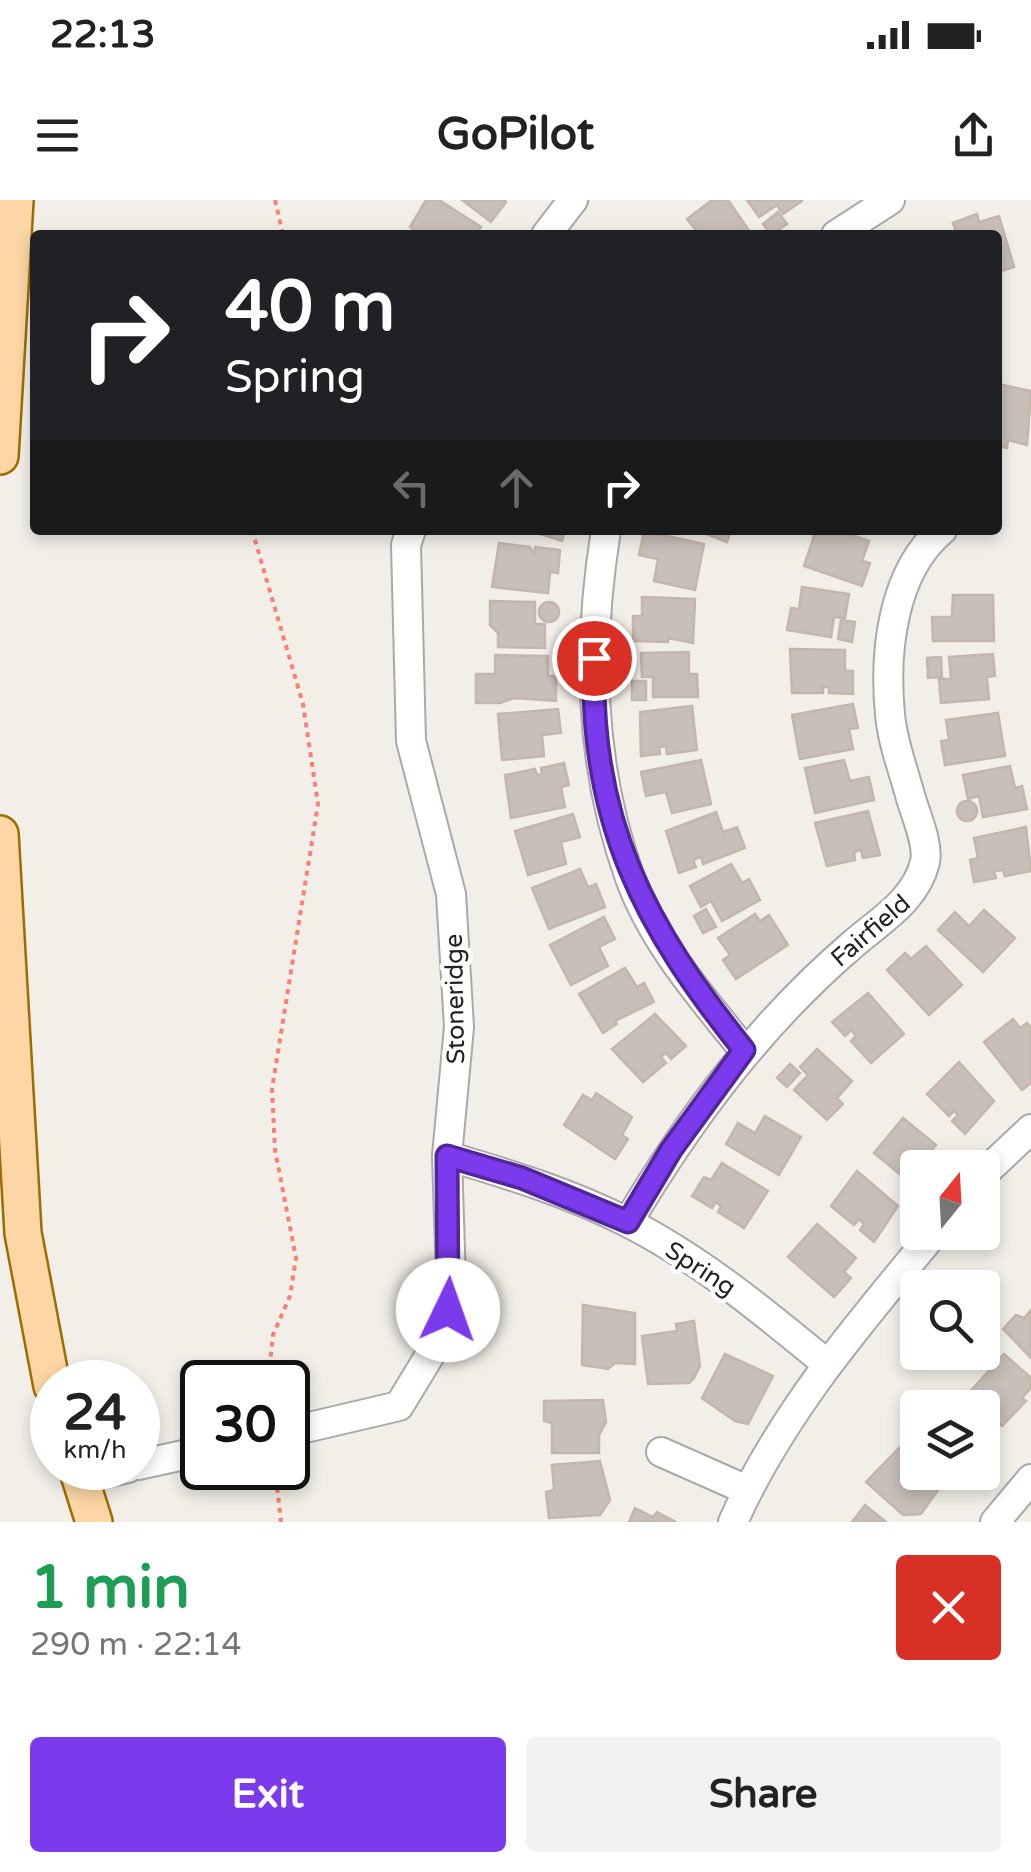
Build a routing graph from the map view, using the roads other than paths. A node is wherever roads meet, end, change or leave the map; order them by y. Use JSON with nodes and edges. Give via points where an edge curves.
{"nodes":[{"id":1,"x":14,"y":200,"type":"edge"},
{"id":2,"x":573,"y":200,"type":"edge"},
{"id":3,"x":890,"y":200,"type":"edge"},
{"id":4,"x":550,"y":230,"type":"edge"},
{"id":5,"x":844,"y":230,"type":"edge"},
{"id":6,"x":0,"y":456,"type":"edge"},
{"id":7,"x":409,"y":535,"type":"edge"},
{"id":8,"x":605,"y":535,"type":"edge"},
{"id":9,"x":936,"y":535,"type":"edge"},
{"id":10,"x":0,"y":834,"type":"edge"},
{"id":11,"x":744,"y":1050,"type":"junction"},
{"id":12,"x":1031,"y":1128,"type":"edge"},
{"id":13,"x":447,"y":1156,"type":"junction"},
{"id":14,"x":1000,"y":1158,"type":"edge"},
{"id":15,"x":628,"y":1222,"type":"junction"},
{"id":16,"x":920,"y":1250,"type":"edge"},
{"id":17,"x":47,"y":1360,"type":"edge"},
{"id":18,"x":828,"y":1364,"type":"junction"},
{"id":19,"x":310,"y":1427,"type":"edge"},
{"id":20,"x":661,"y":1452,"type":"dead end"},
{"id":21,"x":1031,"y":1479,"type":"edge"},
{"id":22,"x":84,"y":1490,"type":"edge"},
{"id":23,"x":747,"y":1490,"type":"junction"},
{"id":24,"x":94,"y":1522,"type":"edge"},
{"id":25,"x":733,"y":1522,"type":"edge"},
{"id":26,"x":995,"y":1522,"type":"edge"}],
"edges":[{"from":1,"to":6,"type":"main road"},
{"from":2,"to":4,"type":"street"},
{"from":3,"to":5,"type":"street"},
{"from":7,"to":13,"type":"street","name":"Stoneridge","via":[[411,741],[451,894],[457,989]]},
{"from":8,"to":11,"type":"street","via":[[592,691],[600,765],[616,825],[631,880],[668,950]]},
{"from":9,"to":11,"type":"street","name":"Fairfield","via":[[902,590],[889,649],[890,717],[926,856],[916,890],[816,976]]},
{"from":10,"to":17,"type":"main road","via":[[22,1232]]},
{"from":11,"to":15,"type":"street","name":"Fairfield"},
{"from":12,"to":14,"type":"street"},
{"from":13,"to":15,"type":"street","name":"Spring","via":[[522,1178]]},
{"from":13,"to":19,"type":"street","name":"Stoneridge","via":[[447,1326],[399,1406]]},
{"from":15,"to":18,"type":"street","name":"Spring","via":[[733,1287]]},
{"from":16,"to":18,"type":"street"},
{"from":18,"to":23,"type":"street"},
{"from":20,"to":23,"type":"street"},
{"from":21,"to":26,"type":"street"},
{"from":22,"to":24,"type":"main road"},
{"from":23,"to":25,"type":"street"}]}
